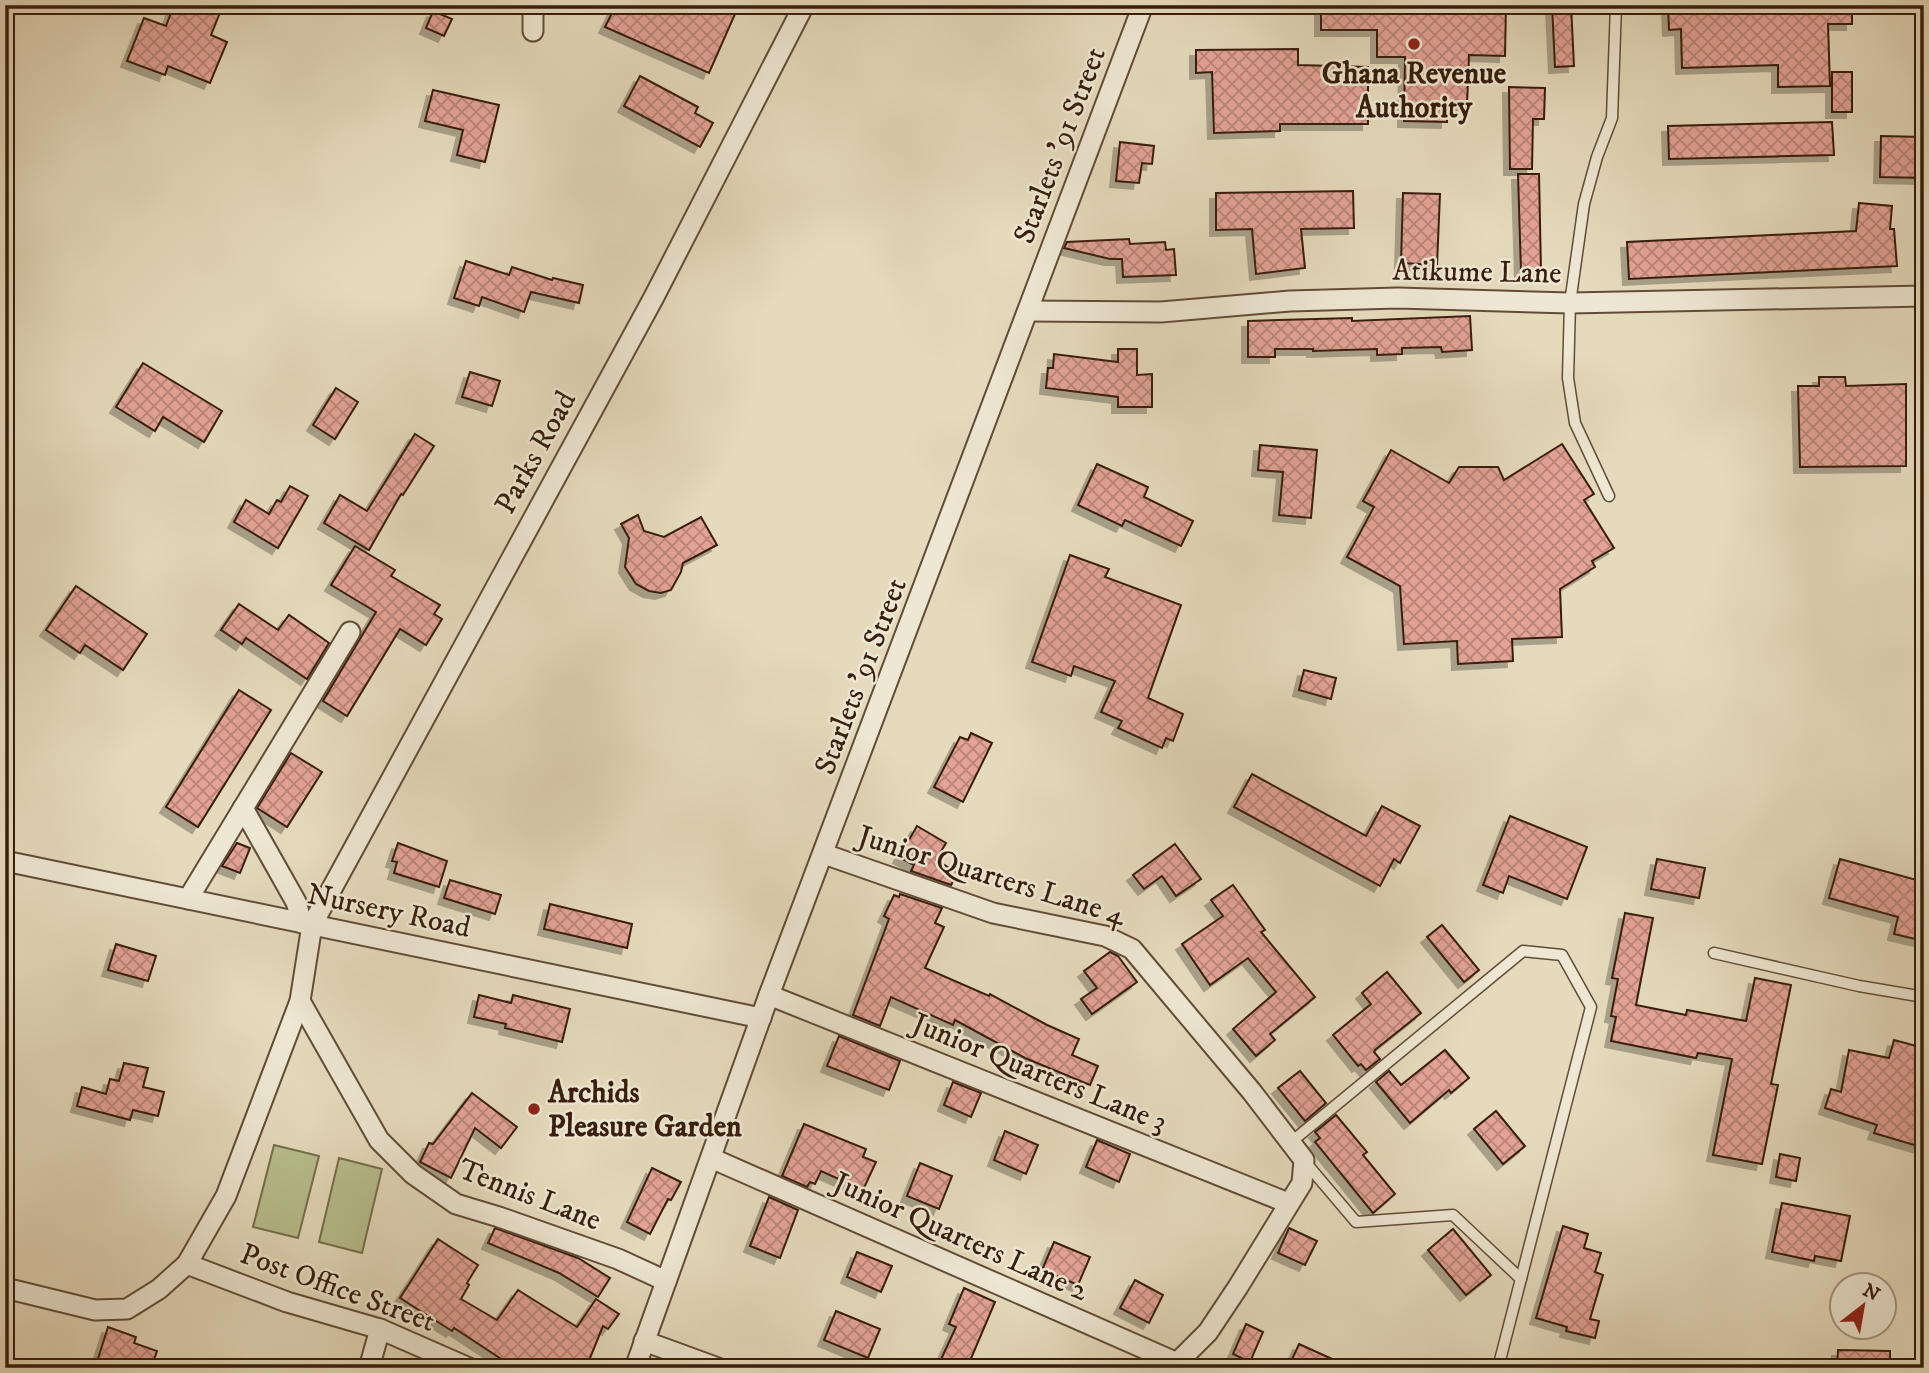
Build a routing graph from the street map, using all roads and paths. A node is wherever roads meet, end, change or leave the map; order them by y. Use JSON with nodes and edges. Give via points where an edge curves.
{"nodes":[{"id":1,"x":533,"y":5,"type":"edge"},
{"id":2,"x":804,"y":5,"type":"edge"},
{"id":3,"x":1143,"y":5,"type":"edge"},
{"id":4,"x":1616,"y":5,"type":"edge"},
{"id":5,"x":534,"y":31,"type":"dead end"},
{"id":6,"x":1924,"y":296,"type":"edge"},
{"id":7,"x":1570,"y":303,"type":"junction"},
{"id":8,"x":1028,"y":311,"type":"junction"},
{"id":9,"x":1609,"y":496,"type":"dead end"},
{"id":10,"x":350,"y":632,"type":"dead end"},
{"id":11,"x":243,"y":808,"type":"junction"},
{"id":12,"x":824,"y":854,"type":"junction"},
{"id":13,"x":5,"y":861,"type":"edge"},
{"id":14,"x":188,"y":899,"type":"junction"},
{"id":15,"x":307,"y":924,"type":"junction"},
{"id":16,"x":1714,"y":953,"type":"dead end"},
{"id":17,"x":769,"y":995,"type":"junction"},
{"id":18,"x":1924,"y":998,"type":"edge"},
{"id":19,"x":300,"y":1002,"type":"junction"},
{"id":20,"x":761,"y":1018,"type":"junction"},
{"id":21,"x":1290,"y":1143,"type":"junction"},
{"id":22,"x":711,"y":1158,"type":"junction"},
{"id":23,"x":1304,"y":1160,"type":"junction"},
{"id":24,"x":1287,"y":1203,"type":"junction"},
{"id":25,"x":187,"y":1264,"type":"junction"},
{"id":26,"x":1521,"y":1279,"type":"junction"},
{"id":27,"x":666,"y":1281,"type":"junction"},
{"id":28,"x":5,"y":1288,"type":"edge"},
{"id":29,"x":380,"y":1329,"type":"junction"},
{"id":30,"x":644,"y":1340,"type":"junction"},
{"id":31,"x":1177,"y":1366,"type":"edge"},
{"id":32,"x":369,"y":1368,"type":"edge"},
{"id":33,"x":469,"y":1368,"type":"edge"},
{"id":34,"x":635,"y":1368,"type":"edge"},
{"id":35,"x":718,"y":1368,"type":"edge"},
{"id":36,"x":1499,"y":1368,"type":"edge"}],
"edges":[{"from":1,"to":5,"type":"street"},
{"from":2,"to":15,"type":"street","name":"Parks Road","via":[[654,297]]},
{"from":3,"to":8,"type":"street","name":"Starlets '91 Street"},
{"from":4,"to":7,"type":"lane","via":[[1612,118],[1584,204]]},
{"from":6,"to":7,"type":"street","name":"Atikume Lane"},
{"from":7,"to":8,"type":"street","name":"Atikume Lane","via":[[1398,298],[1161,312]]},
{"from":7,"to":9,"type":"lane","via":[[1568,378],[1574,423]]},
{"from":8,"to":12,"type":"street","name":"Starlets '91 Street"},
{"from":10,"to":11,"type":"street"},
{"from":11,"to":14,"type":"street"},
{"from":11,"to":15,"type":"street"},
{"from":12,"to":17,"type":"street","name":"Starlets '91 Street"},
{"from":12,"to":21,"type":"street","name":"Junior Quarters Lane 4","via":[[993,913],[1105,936],[1132,949]]},
{"from":13,"to":14,"type":"street","name":"Nursery Road"},
{"from":14,"to":15,"type":"street","name":"Nursery Road"},
{"from":15,"to":19,"type":"street"},
{"from":15,"to":20,"type":"street","name":"Nursery Road"},
{"from":16,"to":18,"type":"lane"},
{"from":17,"to":20,"type":"street","name":"Starlets '91 Street"},
{"from":17,"to":24,"type":"street","name":"Junior Quarters Lane 3"},
{"from":19,"to":25,"type":"street","via":[[226,1196]]},
{"from":19,"to":27,"type":"street","name":"Tennis Lane","via":[[379,1140],[413,1174],[457,1204],[618,1259]]},
{"from":20,"to":22,"type":"street","name":"Starlets '91 Street"},
{"from":21,"to":23,"type":"street","name":"Junior Quarters Lane 4"},
{"from":21,"to":26,"type":"lane","via":[[1523,951],[1562,956],[1591,1007]]},
{"from":22,"to":27,"type":"street","name":"Starlets '91 Street"},
{"from":22,"to":31,"type":"street","name":"Junior Quarters Lane 2"},
{"from":23,"to":24,"type":"street","via":[[1302,1183]]},
{"from":23,"to":26,"type":"lane","via":[[1356,1222],[1453,1215]]},
{"from":24,"to":31,"type":"street","via":[[1208,1332]]},
{"from":25,"to":28,"type":"street","via":[[127,1309],[94,1310]]},
{"from":25,"to":29,"type":"street","name":"Post Office Street","via":[[287,1302]]},
{"from":26,"to":36,"type":"lane"},
{"from":27,"to":30,"type":"street","name":"Starlets '91 Street"},
{"from":29,"to":32,"type":"street"},
{"from":29,"to":33,"type":"street","name":"Post Office Street"},
{"from":30,"to":34,"type":"street","name":"Starlets '91 Street"},
{"from":30,"to":35,"type":"street"}]}
